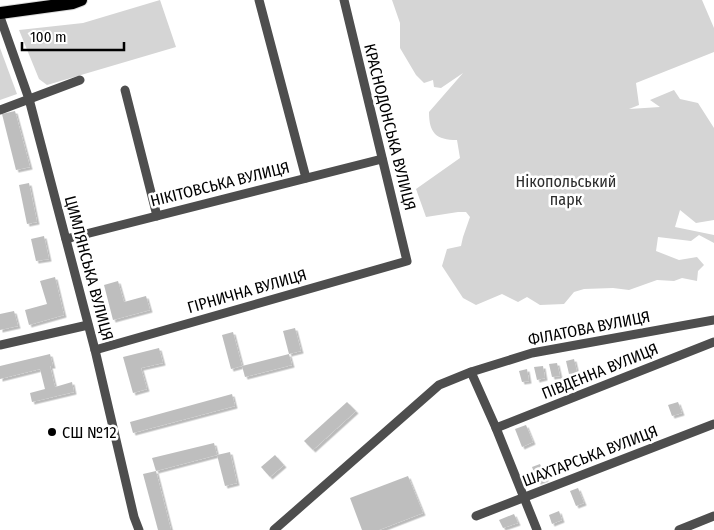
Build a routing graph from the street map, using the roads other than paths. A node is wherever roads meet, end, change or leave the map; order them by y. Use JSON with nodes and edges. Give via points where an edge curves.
{"nodes":[{"id":1,"x":81,"y":0,"type":"edge"},
{"id":2,"x":259,"y":0,"type":"edge"},
{"id":3,"x":344,"y":0,"type":"edge"},
{"id":4,"x":0,"y":15,"type":"edge"},
{"id":5,"x":80,"y":80,"type":"dead end"},
{"id":6,"x":125,"y":90,"type":"dead end"},
{"id":7,"x":29,"y":99,"type":"junction"},
{"id":8,"x":0,"y":110,"type":"edge"},
{"id":9,"x":382,"y":159,"type":"junction"},
{"id":10,"x":306,"y":178,"type":"junction"},
{"id":11,"x":157,"y":216,"type":"junction"},
{"id":12,"x":66,"y":239,"type":"junction"},
{"id":13,"x":407,"y":261,"type":"joint"},
{"id":14,"x":714,"y":320,"type":"edge"},
{"id":15,"x":88,"y":325,"type":"junction"},
{"id":16,"x":714,"y":342,"type":"edge"},
{"id":17,"x":0,"y":345,"type":"edge"},
{"id":18,"x":95,"y":350,"type":"junction"},
{"id":19,"x":471,"y":372,"type":"junction"},
{"id":20,"x":714,"y":424,"type":"edge"},
{"id":21,"x":496,"y":428,"type":"junction"},
{"id":22,"x":525,"y":498,"type":"junction"},
{"id":23,"x":476,"y":516,"type":"dead end"},
{"id":24,"x":714,"y":516,"type":"edge"},
{"id":25,"x":138,"y":530,"type":"edge"},
{"id":26,"x":274,"y":530,"type":"edge"},
{"id":27,"x":537,"y":530,"type":"edge"},
{"id":28,"x":679,"y":530,"type":"edge"}],
"edges":[{"from":1,"to":4,"type":"highway"},
{"from":2,"to":10,"type":"street"},
{"from":3,"to":9,"type":"street","name":"КРАСНОДОНСЬКА ВУЛИЦЯ"},
{"from":4,"to":7,"type":"street","name":"ЦИМЛЯНСЬКА ВУЛИЦЯ"},
{"from":5,"to":7,"type":"street"},
{"from":6,"to":11,"type":"street"},
{"from":7,"to":8,"type":"street"},
{"from":7,"to":12,"type":"street","name":"ЦИМЛЯНСЬКА ВУЛИЦЯ"},
{"from":9,"to":10,"type":"street","name":"НІКІТОВСЬКА ВУЛИЦЯ"},
{"from":9,"to":13,"type":"street","name":"КРАСНОДОНСЬКА ВУЛИЦЯ"},
{"from":10,"to":11,"type":"street","name":"НІКІТОВСЬКА ВУЛИЦЯ"},
{"from":11,"to":12,"type":"street","name":"НІКІТОВСЬКА ВУЛИЦЯ"},
{"from":12,"to":15,"type":"street","name":"ЦИМЛЯНСЬКА ВУЛИЦЯ"},
{"from":13,"to":18,"type":"street","name":"ГІРНИЧНА ВУЛИЦЯ"},
{"from":14,"to":19,"type":"street","name":"ФІЛАТОВА ВУЛИЦЯ","via":[[532,353]]},
{"from":15,"to":17,"type":"street"},
{"from":15,"to":18,"type":"street","name":"ЦИМЛЯНСЬКА ВУЛИЦЯ"},
{"from":16,"to":21,"type":"street","name":"ПІВДЕННА ВУЛИЦЯ"},
{"from":18,"to":25,"type":"street","name":"ЦИМЛЯНСЬКА ВУЛИЦЯ"},
{"from":19,"to":21,"type":"street"},
{"from":19,"to":26,"type":"street","name":"ФІЛАТОВА ВУЛИЦЯ","via":[[439,385]]},
{"from":20,"to":22,"type":"street","name":"ШАХТАРСЬКА ВУЛИЦЯ"},
{"from":21,"to":22,"type":"street"},
{"from":22,"to":23,"type":"street","name":"ШАХТАРСЬКА ВУЛИЦЯ"},
{"from":22,"to":27,"type":"street"},
{"from":24,"to":28,"type":"street"}]}
